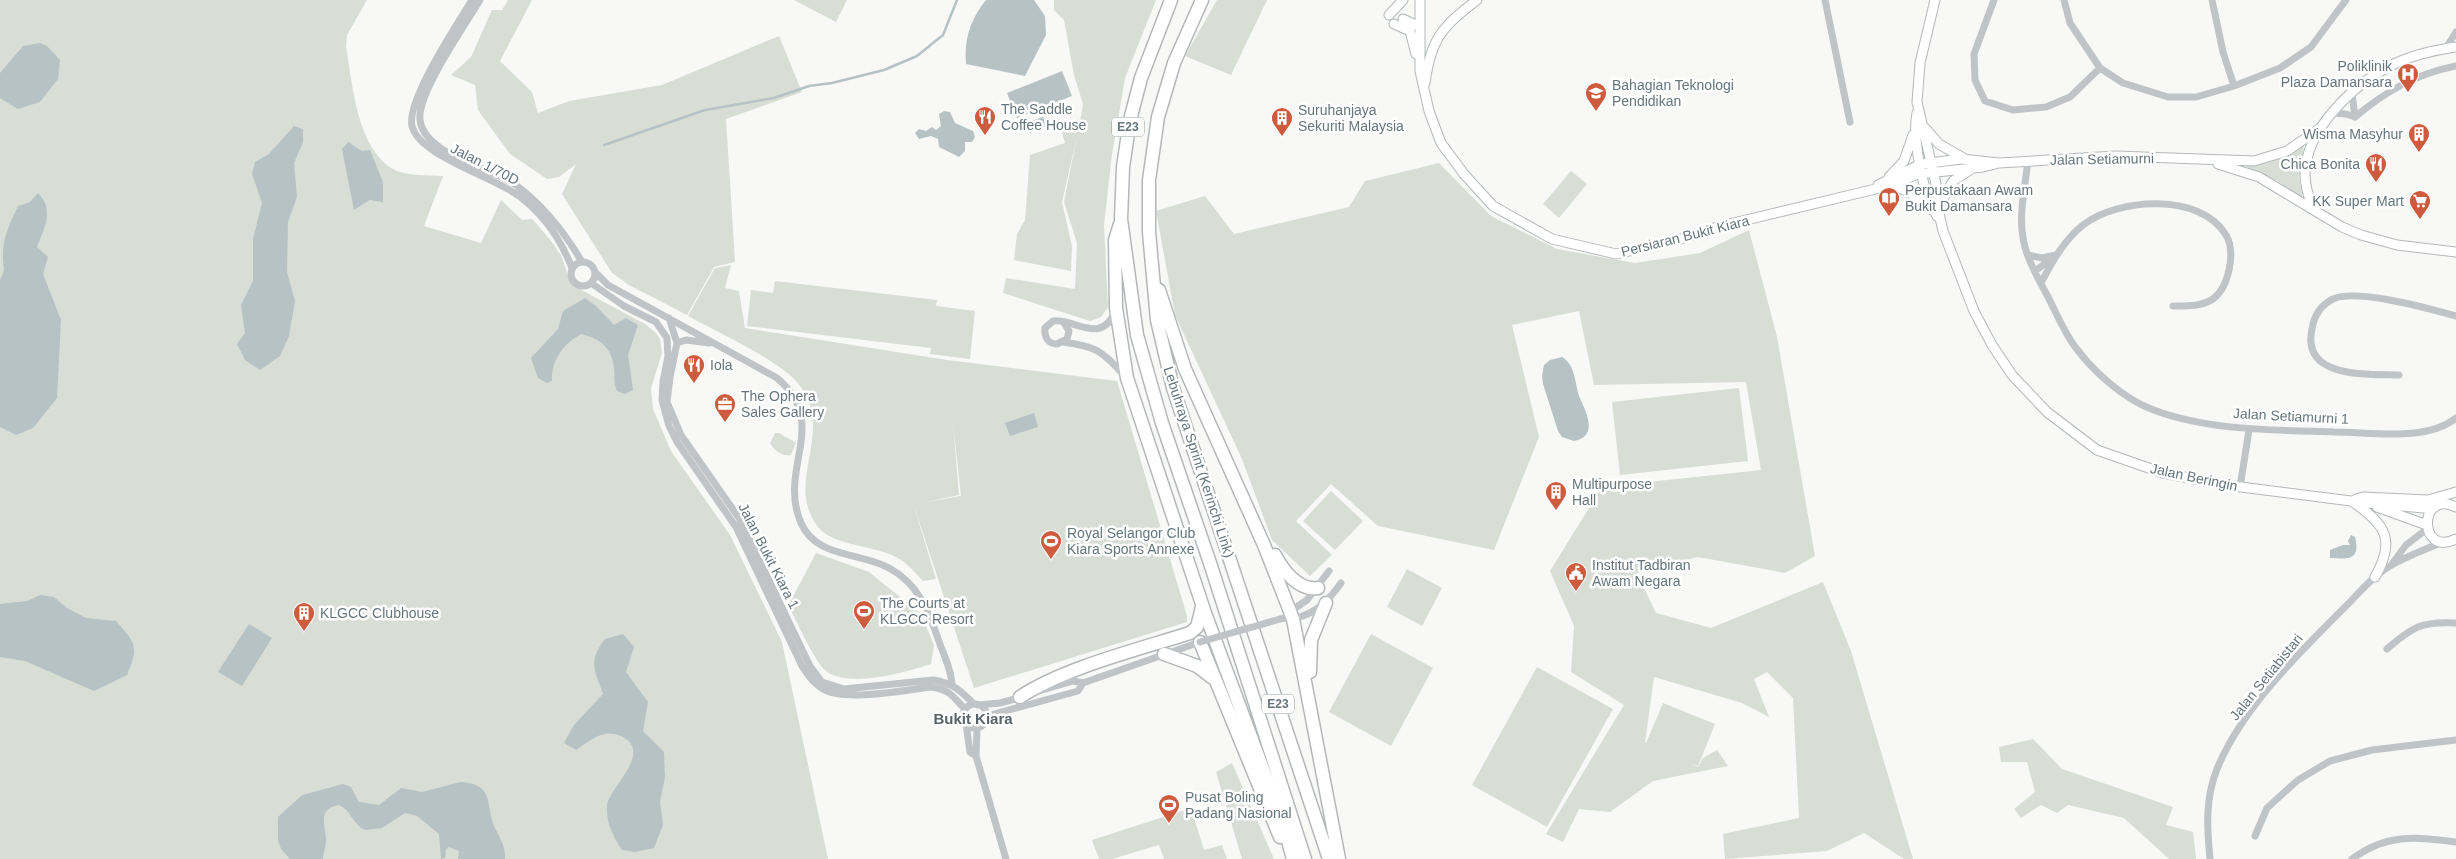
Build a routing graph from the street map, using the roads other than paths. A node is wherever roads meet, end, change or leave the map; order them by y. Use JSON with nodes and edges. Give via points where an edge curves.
{"nodes":[{"id":1,"x":472,"y":0,"type":"edge"},
{"id":2,"x":480,"y":0,"type":"edge"},
{"id":3,"x":1171,"y":0,"type":"edge"},
{"id":4,"x":1202,"y":0,"type":"edge"},
{"id":5,"x":1209,"y":0,"type":"edge"},
{"id":6,"x":1403,"y":0,"type":"edge"},
{"id":7,"x":1420,"y":0,"type":"edge"},
{"id":8,"x":1477,"y":0,"type":"edge"},
{"id":9,"x":1825,"y":0,"type":"edge"},
{"id":10,"x":1935,"y":0,"type":"edge"},
{"id":11,"x":1994,"y":0,"type":"edge"},
{"id":12,"x":2064,"y":0,"type":"edge"},
{"id":13,"x":2212,"y":0,"type":"edge"},
{"id":14,"x":2346,"y":0,"type":"edge"},
{"id":15,"x":1389,"y":15,"type":"dead end"},
{"id":16,"x":1403,"y":19,"type":"dead end"},
{"id":17,"x":1394,"y":24,"type":"dead end"},
{"id":18,"x":1420,"y":27,"type":"junction"},
{"id":19,"x":2456,"y":32,"type":"edge"},
{"id":20,"x":2451,"y":48,"type":"edge"},
{"id":21,"x":1174,"y":63,"type":"junction"},
{"id":22,"x":2456,"y":66,"type":"edge"},
{"id":23,"x":2100,"y":68,"type":"junction"},
{"id":24,"x":1420,"y":71,"type":"junction"},
{"id":25,"x":2234,"y":86,"type":"junction"},
{"id":26,"x":1424,"y":87,"type":"junction"},
{"id":27,"x":2352,"y":94,"type":"junction"},
{"id":28,"x":2332,"y":113,"type":"junction"},
{"id":29,"x":2355,"y":117,"type":"junction"},
{"id":30,"x":1850,"y":122,"type":"dead end"},
{"id":31,"x":1918,"y":125,"type":"junction"},
{"id":32,"x":2319,"y":129,"type":"junction"},
{"id":33,"x":2028,"y":160,"type":"junction"},
{"id":34,"x":2205,"y":161,"type":"junction"},
{"id":35,"x":1926,"y":163,"type":"junction"},
{"id":36,"x":1972,"y":165,"type":"junction"},
{"id":37,"x":1933,"y":172,"type":"junction"},
{"id":38,"x":1923,"y":174,"type":"junction"},
{"id":39,"x":1887,"y":183,"type":"junction"},
{"id":40,"x":2313,"y":208,"type":"junction"},
{"id":41,"x":1936,"y":210,"type":"junction"},
{"id":42,"x":1121,"y":219,"type":"junction"},
{"id":43,"x":2456,"y":252,"type":"edge"},
{"id":44,"x":2028,"y":255,"type":"junction"},
{"id":45,"x":2056,"y":255,"type":"junction"},
{"id":46,"x":582,"y":262,"type":"junction"},
{"id":47,"x":1152,"y":266,"type":"junction"},
{"id":48,"x":572,"y":268,"type":"junction"},
{"id":49,"x":2035,"y":271,"type":"junction"},
{"id":50,"x":595,"y":272,"type":"junction"},
{"id":51,"x":591,"y":283,"type":"junction"},
{"id":52,"x":2041,"y":284,"type":"junction"},
{"id":53,"x":2173,"y":306,"type":"dead end"},
{"id":54,"x":1116,"y":308,"type":"junction"},
{"id":55,"x":2456,"y":316,"type":"edge"},
{"id":56,"x":669,"y":318,"type":"junction"},
{"id":57,"x":1064,"y":323,"type":"junction"},
{"id":58,"x":1063,"y":342,"type":"junction"},
{"id":59,"x":677,"y":343,"type":"junction"},
{"id":60,"x":719,"y":346,"type":"junction"},
{"id":61,"x":2400,"y":375,"type":"dead end"},
{"id":62,"x":1127,"y":378,"type":"junction"},
{"id":63,"x":2456,"y":418,"type":"edge"},
{"id":64,"x":2249,"y":430,"type":"junction"},
{"id":65,"x":2240,"y":487,"type":"junction"},
{"id":66,"x":2456,"y":492,"type":"edge"},
{"id":67,"x":2351,"y":501,"type":"junction"},
{"id":68,"x":2367,"y":504,"type":"junction"},
{"id":69,"x":2454,"y":504,"type":"edge"},
{"id":70,"x":2435,"y":507,"type":"junction"},
{"id":71,"x":2427,"y":527,"type":"junction"},
{"id":72,"x":2451,"y":542,"type":"edge"},
{"id":73,"x":1264,"y":545,"type":"junction"},
{"id":74,"x":2390,"y":566,"type":"junction"},
{"id":75,"x":1330,"y":572,"type":"dead end"},
{"id":76,"x":2375,"y":577,"type":"junction"},
{"id":77,"x":1341,"y":583,"type":"dead end"},
{"id":78,"x":1318,"y":588,"type":"junction"},
{"id":79,"x":1326,"y":603,"type":"junction"},
{"id":80,"x":1202,"y":604,"type":"junction"},
{"id":81,"x":1287,"y":617,"type":"junction"},
{"id":82,"x":2456,"y":623,"type":"edge"},
{"id":83,"x":1200,"y":642,"type":"junction"},
{"id":84,"x":2387,"y":649,"type":"dead end"},
{"id":85,"x":1164,"y":654,"type":"junction"},
{"id":86,"x":1214,"y":679,"type":"junction"},
{"id":87,"x":1082,"y":683,"type":"junction"},
{"id":88,"x":952,"y":684,"type":"junction"},
{"id":89,"x":1307,"y":690,"type":"junction"},
{"id":90,"x":1020,"y":697,"type":"junction"},
{"id":91,"x":976,"y":704,"type":"junction"},
{"id":92,"x":965,"y":709,"type":"junction"},
{"id":93,"x":987,"y":716,"type":"junction"},
{"id":94,"x":966,"y":724,"type":"junction"},
{"id":95,"x":977,"y":728,"type":"junction"},
{"id":96,"x":2456,"y":740,"type":"edge"},
{"id":97,"x":976,"y":756,"type":"junction"},
{"id":98,"x":2255,"y":836,"type":"dead end"},
{"id":99,"x":2456,"y":842,"type":"edge"},
{"id":100,"x":1006,"y":859,"type":"edge"},
{"id":101,"x":1293,"y":859,"type":"edge"},
{"id":102,"x":1305,"y":859,"type":"edge"},
{"id":103,"x":1329,"y":859,"type":"edge"},
{"id":104,"x":1339,"y":859,"type":"edge"},
{"id":105,"x":2210,"y":859,"type":"edge"},
{"id":106,"x":2352,"y":859,"type":"edge"}],
"edges":[{"from":1,"to":48,"type":"street","name":"Jalan 1/70D","via":[[428,75],[413,112],[412,126],[418,138],[450,162],[486,176],[533,207],[555,235]]},
{"from":2,"to":46,"type":"street","name":"Jalan 1/70D","via":[[432,80],[420,114],[421,121],[436,144],[461,160],[494,172],[536,202]]},
{"from":3,"to":42,"type":"highway","name":"Lebuhraya Sprint (Kerinchi Link)","number":"E23","via":[[1141,78],[1130,120],[1123,167]]},
{"from":4,"to":21,"type":"highway","name":"Lebuhraya Sprint (Kerinchi Link)","number":"E23"},
{"from":5,"to":21,"type":"highway"},
{"from":6,"to":15,"type":"street"},
{"from":7,"to":18,"type":"street","name":"Persiaran Bukit Kiara"},
{"from":8,"to":26,"type":"street","via":[[1449,22],[1435,42],[1428,57]]},
{"from":9,"to":30,"type":"street"},
{"from":10,"to":31,"type":"street","name":"Jalan Beringin","via":[[1920,63]]},
{"from":11,"to":23,"type":"street","via":[[1974,54],[1975,80],[1985,101],[2013,110],[2046,107],[2070,97]]},
{"from":12,"to":23,"type":"street","via":[[2070,24]]},
{"from":13,"to":25,"type":"street"},
{"from":14,"to":25,"type":"street","via":[[2311,47],[2280,68]]},
{"from":16,"to":18,"type":"street"},
{"from":17,"to":24,"type":"street","via":[[1404,27],[1412,35]]},
{"from":18,"to":24,"type":"street","name":"Persiaran Bukit Kiara"},
{"from":19,"to":20,"type":"street"},
{"from":20,"to":27,"type":"street","name":"Jalan Setiamurni","via":[[2419,54],[2393,64]]},
{"from":21,"to":47,"type":"highway","name":"Lebuhraya Sprint (Kerinchi Link)","number":"E23","via":[[1158,117],[1148,180]]},
{"from":22,"to":29,"type":"street","via":[[2406,81]]},
{"from":23,"to":25,"type":"street","via":[[2123,83],[2168,97],[2196,96]]},
{"from":24,"to":26,"type":"street","name":"Persiaran Bukit Kiara"},
{"from":26,"to":39,"type":"street","name":"Persiaran Bukit Kiara","via":[[1441,143],[1493,206],[1552,239],[1616,254],[1829,201]]},
{"from":27,"to":28,"type":"street","name":"Jalan Setiamurni"},
{"from":27,"to":29,"type":"street"},
{"from":28,"to":29,"type":"street"},
{"from":28,"to":32,"type":"street","name":"Jalan Setiamurni"},
{"from":31,"to":35,"type":"street","name":"Jalan Beringin"},
{"from":31,"to":36,"type":"street","via":[[1939,144]]},
{"from":31,"to":39,"type":"street","via":[[1904,161]]},
{"from":32,"to":34,"type":"street","name":"Jalan Setiamurni","via":[[2273,157],[2254,161]]},
{"from":32,"to":40,"type":"street","name":"Jalan Setiamurni","via":[[2310,148],[2305,176]]},
{"from":33,"to":34,"type":"street","name":"Jalan Setiamurni","via":[[2116,156]]},
{"from":33,"to":36,"type":"street","name":"Jalan Setiamurni"},
{"from":33,"to":44,"type":"street","name":"Jalan Setiamurni 1","via":[[2021,213]]},
{"from":34,"to":40,"type":"street","name":"Jalan Setiamurni","via":[[2259,177]]},
{"from":35,"to":36,"type":"street","name":"Jalan Setiamurni","via":[[1962,159]]},
{"from":35,"to":37,"type":"street","name":"Jalan Beringin"},
{"from":35,"to":38,"type":"street","name":"Jalan Beringin"},
{"from":35,"to":39,"type":"street","name":"Persiaran Bukit Kiara"},
{"from":36,"to":37,"type":"street","name":"Jalan Setiamurni"},
{"from":36,"to":41,"type":"street","via":[[1952,181]]},
{"from":37,"to":38,"type":"street","name":"Persiaran Bukit Kiara"},
{"from":37,"to":41,"type":"street","name":"Jalan Beringin"},
{"from":38,"to":39,"type":"street","name":"Persiaran Bukit Kiara"},
{"from":38,"to":41,"type":"street","name":"Jalan Beringin","via":[[1927,196]]},
{"from":39,"to":41,"type":"street","via":[[1903,188]]},
{"from":40,"to":43,"type":"street","via":[[2342,227],[2367,237],[2397,245]]},
{"from":41,"to":65,"type":"street","name":"Jalan Beringin","via":[[1974,312],[1992,345],[2012,375],[2047,412],[2097,450],[2163,473]]},
{"from":42,"to":54,"type":"highway","via":[[1115,240]]},
{"from":42,"to":102,"type":"highway","name":"Lebuhraya Sprint (Kerinchi Link)","number":"E23","via":[[1137,335],[1162,423]]},
{"from":44,"to":45,"type":"street","via":[[2042,258]]},
{"from":44,"to":49,"type":"street","name":"Jalan Setiamurni 1"},
{"from":45,"to":49,"type":"street"},
{"from":45,"to":52,"type":"street"},
{"from":45,"to":53,"type":"street","via":[[2081,226],[2118,207],[2162,204],[2200,214],[2226,235],[2231,248],[2231,264],[2214,298],[2194,306]]},
{"from":46,"to":48,"type":"street"},
{"from":46,"to":50,"type":"street","via":[[592,266]]},
{"from":47,"to":73,"type":"highway","via":[[1185,369]]},
{"from":47,"to":103,"type":"highway","name":"Lebuhraya Sprint (Kerinchi Link)","number":"E23","via":[[1156,320],[1173,388]]},
{"from":48,"to":51,"type":"street","via":[[571,277],[575,283],[585,286]]},
{"from":49,"to":52,"type":"street","name":"Jalan Setiamurni 1"},
{"from":50,"to":51,"type":"street"},
{"from":50,"to":56,"type":"street","via":[[608,285]]},
{"from":51,"to":92,"type":"street","name":"Jalan Bukit Kiara 1","via":[[624,306],[656,322],[667,338],[662,400],[669,426],[736,528],[812,682],[841,696],[931,687],[943,689],[954,695]]},
{"from":52,"to":64,"type":"street","name":"Jalan Setiamurni 1","via":[[2075,347],[2100,374],[2128,396],[2152,410],[2179,418]]},
{"from":54,"to":57,"type":"street","via":[[1113,317],[1096,329]]},
{"from":54,"to":62,"type":"highway"},
{"from":55,"to":61,"type":"street","via":[[2404,302],[2352,296],[2333,298],[2318,311],[2310,337],[2312,351],[2328,367],[2346,374]]},
{"from":56,"to":59,"type":"street","name":"Jalan Bukit Kiara 1"},
{"from":56,"to":60,"type":"street"},
{"from":57,"to":58,"type":"street","via":[[1069,331]]},
{"from":57,"to":58,"type":"street","via":[[1053,321],[1045,332],[1051,343]]},
{"from":58,"to":62,"type":"street","via":[[1097,349]]},
{"from":59,"to":60,"type":"street","via":[[693,340]]},
{"from":59,"to":88,"type":"street","name":"Jalan Bukit Kiara 1","via":[[667,402],[681,435],[739,518],[810,666],[822,682],[844,689],[933,680]]},
{"from":60,"to":88,"type":"street","via":[[777,378],[795,395],[803,427],[795,471],[795,500],[801,523],[813,539],[829,549],[890,568],[907,581],[928,609]]},
{"from":62,"to":80,"type":"highway"},
{"from":63,"to":64,"type":"street","name":"Jalan Setiamurni 1","via":[[2439,428],[2409,433]]},
{"from":64,"to":65,"type":"street"},
{"from":65,"to":67,"type":"street","name":"Jalan Beringin"},
{"from":66,"to":67,"type":"street","via":[[2428,500],[2363,497]]},
{"from":67,"to":68,"type":"street","name":"Jalan Beringin"},
{"from":67,"to":76,"type":"street","via":[[2374,516],[2383,531],[2386,558]]},
{"from":68,"to":70,"type":"street","name":"Jalan Beringin"},
{"from":68,"to":71,"type":"street","name":"Jalan Beringin"},
{"from":69,"to":70,"type":"street","name":"Jalan Beringin"},
{"from":70,"to":71,"type":"street","via":[[2428,515]]},
{"from":71,"to":72,"type":"street","via":[[2433,537]]},
{"from":71,"to":74,"type":"street","name":"Jalan Setiabistari","via":[[2406,545]]},
{"from":72,"to":74,"type":"street","name":"Jalan Setiabistari"},
{"from":73,"to":78,"type":"highway","via":[[1289,576],[1309,587]]},
{"from":73,"to":81,"type":"highway"},
{"from":74,"to":76,"type":"street","name":"Jalan Setiabistari"},
{"from":75,"to":78,"type":"street"},
{"from":76,"to":105,"type":"street","name":"Jalan Setiabistari","via":[[2317,635],[2264,695],[2228,748],[2217,769],[2207,806]]},
{"from":77,"to":79,"type":"street"},
{"from":78,"to":81,"type":"street"},
{"from":79,"to":81,"type":"street","via":[[1313,612]]},
{"from":79,"to":89,"type":"highway","via":[[1311,640]]},
{"from":80,"to":90,"type":"highway","via":[[1202,617],[1190,633],[1085,668]]},
{"from":80,"to":101,"type":"highway","via":[[1283,823]]},
{"from":81,"to":83,"type":"street","bridge":true},
{"from":81,"to":89,"type":"highway"},
{"from":82,"to":84,"type":"street","via":[[2409,629]]},
{"from":83,"to":85,"type":"street"},
{"from":83,"to":86,"type":"highway"},
{"from":85,"to":86,"type":"highway","via":[[1197,666]]},
{"from":85,"to":87,"type":"street"},
{"from":86,"to":101,"type":"highway","via":[[1278,835]]},
{"from":87,"to":90,"type":"street","via":[[1073,681]]},
{"from":87,"to":93,"type":"street","via":[[1078,691]]},
{"from":88,"to":91,"type":"street"},
{"from":89,"to":104,"type":"highway"},
{"from":90,"to":91,"type":"street","via":[[1000,703]]},
{"from":91,"to":92,"type":"street"},
{"from":91,"to":93,"type":"street","via":[[984,709]]},
{"from":92,"to":94,"type":"street"},
{"from":93,"to":95,"type":"street","via":[[984,724]]},
{"from":94,"to":95,"type":"street"},
{"from":94,"to":97,"type":"street","via":[[970,752]]},
{"from":95,"to":97,"type":"street"},
{"from":96,"to":98,"type":"street","via":[[2372,750],[2330,761],[2298,780],[2267,808]]},
{"from":97,"to":100,"type":"street"},
{"from":99,"to":106,"type":"street","via":[[2412,836],[2370,846]]}]}
